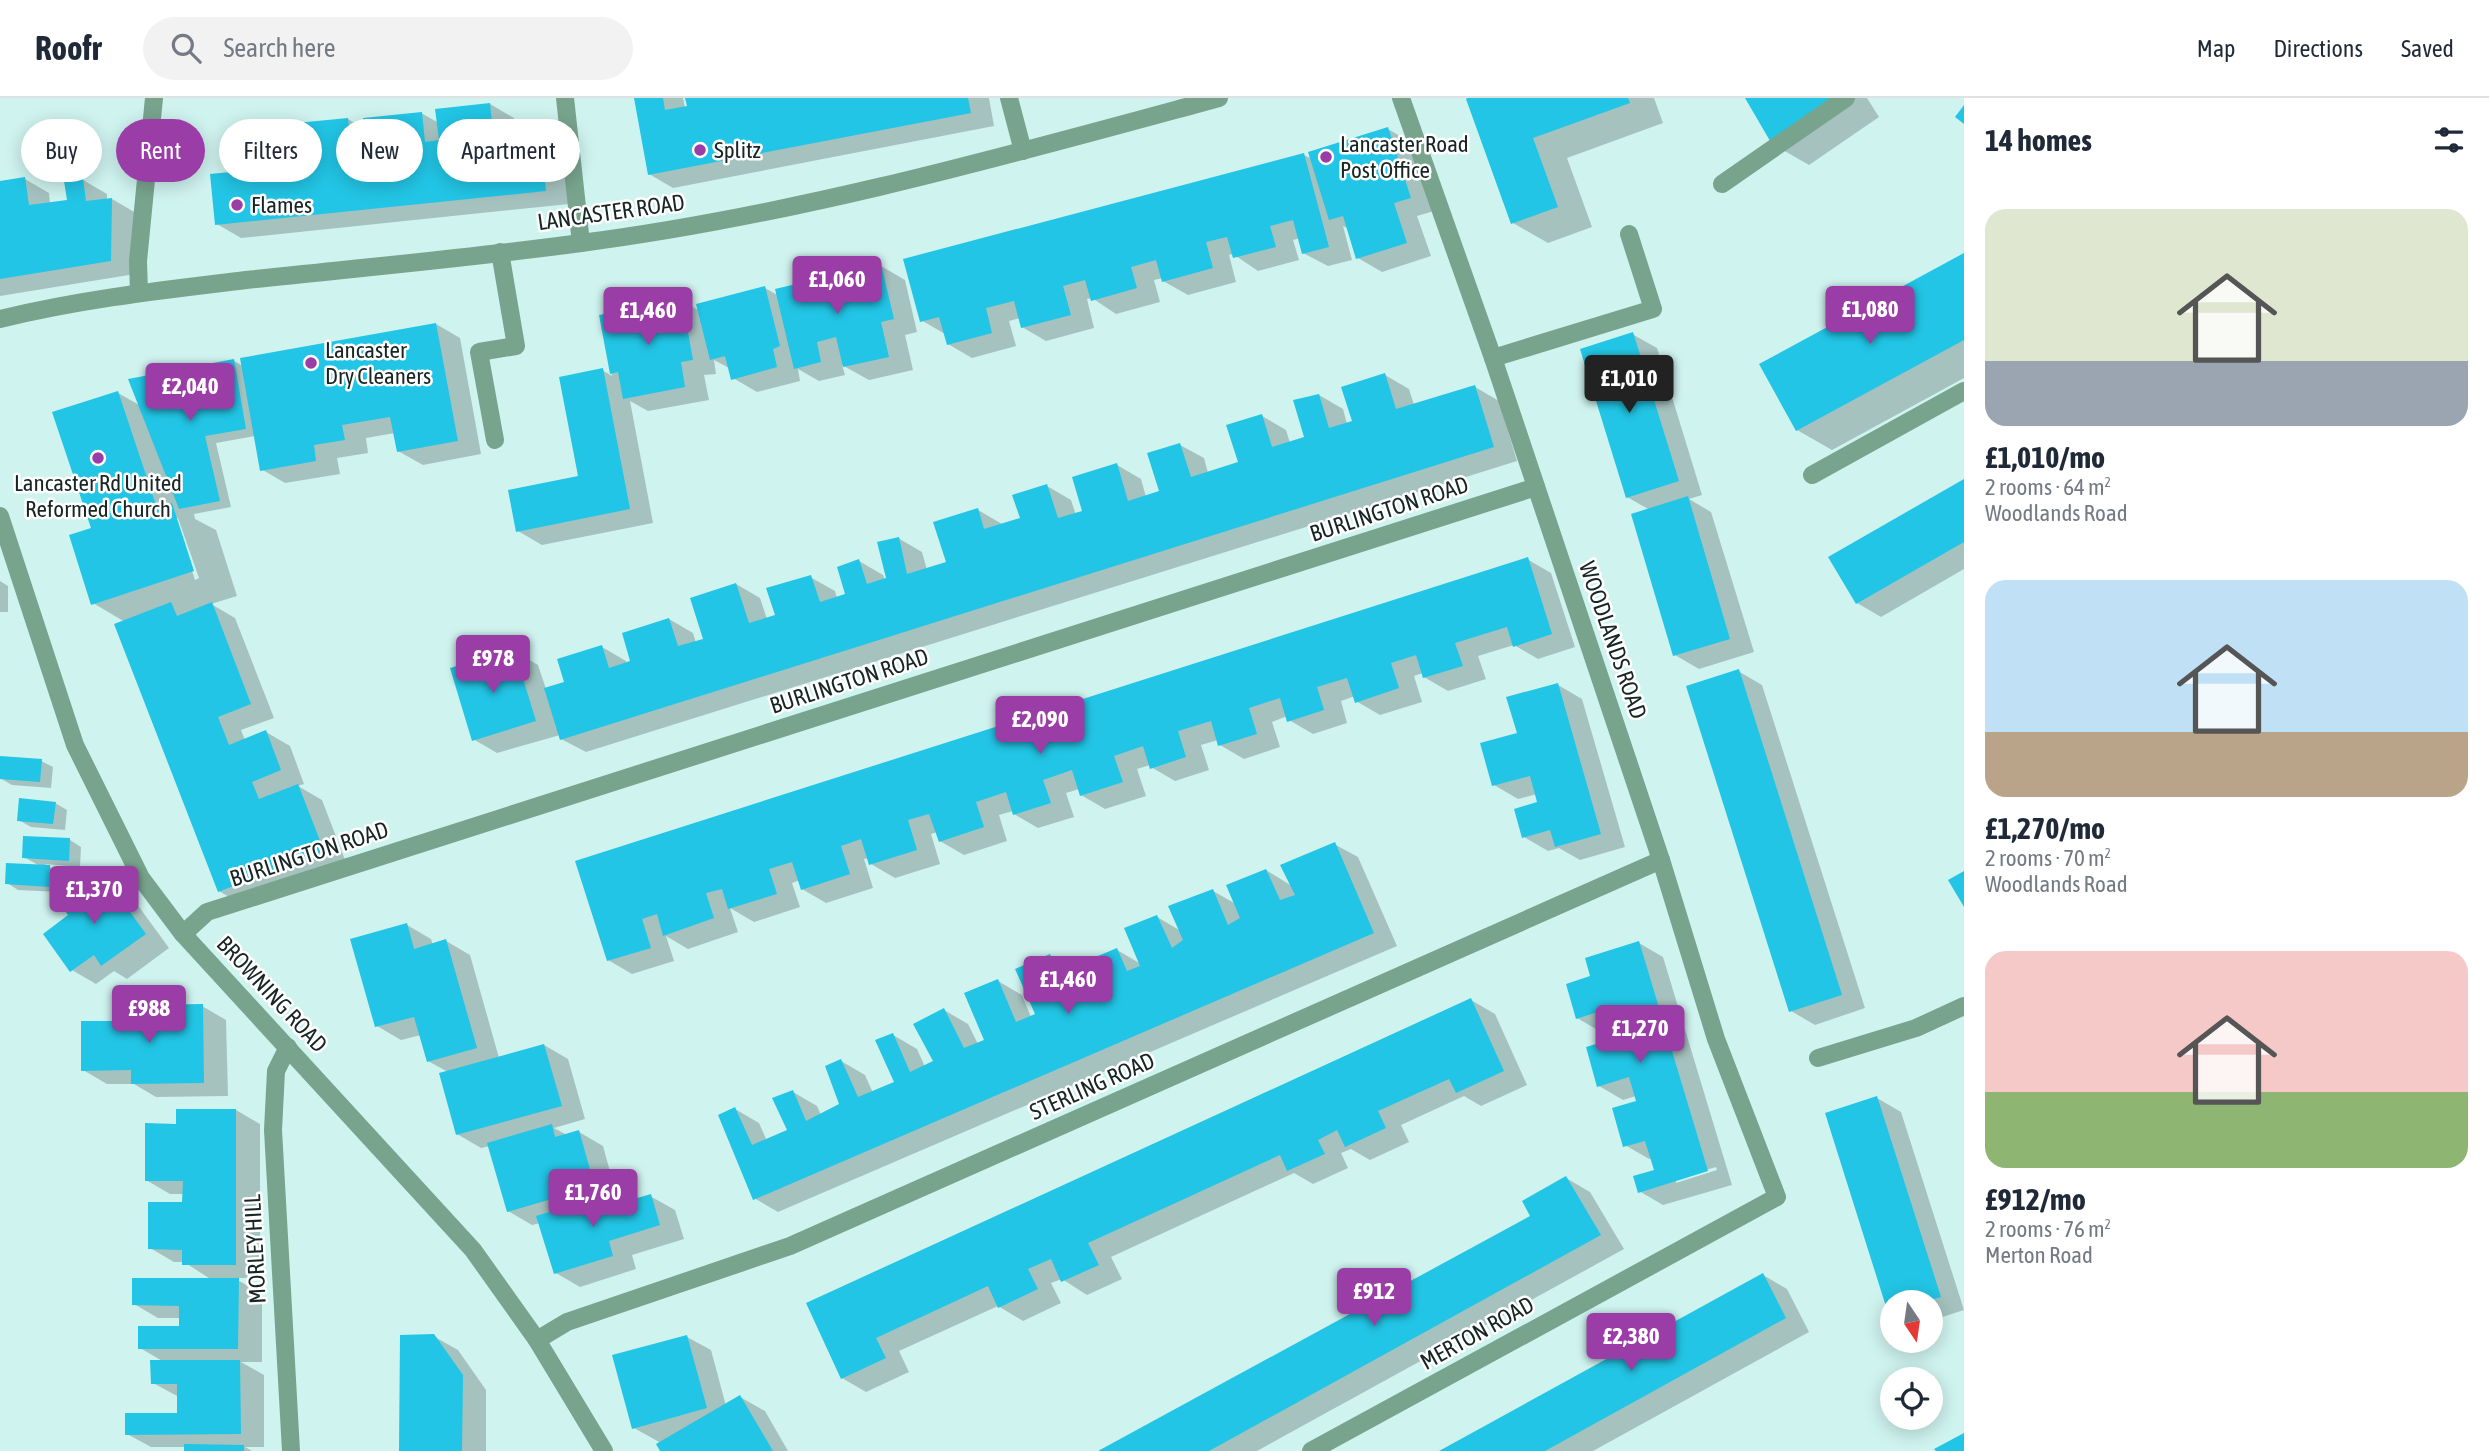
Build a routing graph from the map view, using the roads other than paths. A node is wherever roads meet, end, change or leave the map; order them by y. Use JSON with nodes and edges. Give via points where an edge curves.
{"nodes":[{"id":1,"x":154,"y":98,"type":"edge"},
{"id":2,"x":565,"y":98,"type":"edge"},
{"id":3,"x":1009,"y":98,"type":"edge"},
{"id":4,"x":1219,"y":98,"type":"edge"},
{"id":5,"x":1401,"y":98,"type":"edge"},
{"id":6,"x":1846,"y":98,"type":"edge"},
{"id":7,"x":1023,"y":151,"type":"junction"},
{"id":8,"x":1722,"y":184,"type":"dead end"},
{"id":9,"x":1629,"y":234,"type":"dead end"},
{"id":10,"x":581,"y":243,"type":"junction"},
{"id":11,"x":500,"y":252,"type":"junction"},
{"id":12,"x":139,"y":293,"type":"junction"},
{"id":13,"x":0,"y":319,"type":"edge"},
{"id":14,"x":1493,"y":358,"type":"junction"},
{"id":15,"x":1964,"y":391,"type":"edge"},
{"id":16,"x":495,"y":440,"type":"dead end"},
{"id":17,"x":1812,"y":475,"type":"dead end"},
{"id":18,"x":1536,"y":487,"type":"junction"},
{"id":19,"x":0,"y":516,"type":"edge"},
{"id":20,"x":1661,"y":860,"type":"junction"},
{"id":21,"x":183,"y":934,"type":"junction"},
{"id":22,"x":1964,"y":1006,"type":"edge"},
{"id":23,"x":288,"y":1047,"type":"junction"},
{"id":24,"x":1818,"y":1058,"type":"dead end"},
{"id":25,"x":1777,"y":1197,"type":"joint"},
{"id":26,"x":537,"y":1340,"type":"junction"},
{"id":27,"x":291,"y":1451,"type":"edge"},
{"id":28,"x":604,"y":1451,"type":"edge"},
{"id":29,"x":1311,"y":1451,"type":"edge"}],
"edges":[{"from":1,"to":12,"type":"street"},
{"from":2,"to":10,"type":"street"},
{"from":3,"to":7,"type":"street"},
{"from":4,"to":7,"type":"street","name":"LANCASTER ROAD"},
{"from":5,"to":14,"type":"street","name":"WOODLANDS ROAD"},
{"from":6,"to":8,"type":"street"},
{"from":7,"to":10,"type":"street","name":"LANCASTER ROAD","via":[[751,217]]},
{"from":9,"to":14,"type":"street","via":[[1653,309]]},
{"from":10,"to":11,"type":"street","name":"LANCASTER ROAD"},
{"from":11,"to":12,"type":"street","name":"LANCASTER ROAD"},
{"from":11,"to":16,"type":"street","via":[[516,346],[480,352]]},
{"from":12,"to":13,"type":"street","name":"LANCASTER ROAD"},
{"from":14,"to":18,"type":"street","name":"WOODLANDS ROAD"},
{"from":15,"to":17,"type":"street"},
{"from":18,"to":20,"type":"street","name":"WOODLANDS ROAD"},
{"from":18,"to":21,"type":"street","name":"BURLINGTON ROAD","via":[[207,912]]},
{"from":19,"to":21,"type":"street","name":"BROWNING ROAD","via":[[75,745],[141,878]]},
{"from":20,"to":25,"type":"street","name":"WOODLANDS ROAD","via":[[1716,1039]]},
{"from":20,"to":26,"type":"street","name":"STERLING ROAD","via":[[790,1246],[567,1322]]},
{"from":21,"to":23,"type":"street","name":"BROWNING ROAD"},
{"from":22,"to":24,"type":"street","via":[[1916,1028]]},
{"from":23,"to":26,"type":"street","name":"BROWNING ROAD","via":[[473,1250]]},
{"from":23,"to":27,"type":"street","name":"MORLEY HILL","via":[[276,1071],[273,1130]]},
{"from":25,"to":29,"type":"street","name":"MERTON ROAD"},
{"from":26,"to":28,"type":"street","name":"BROWNING ROAD"}]}
